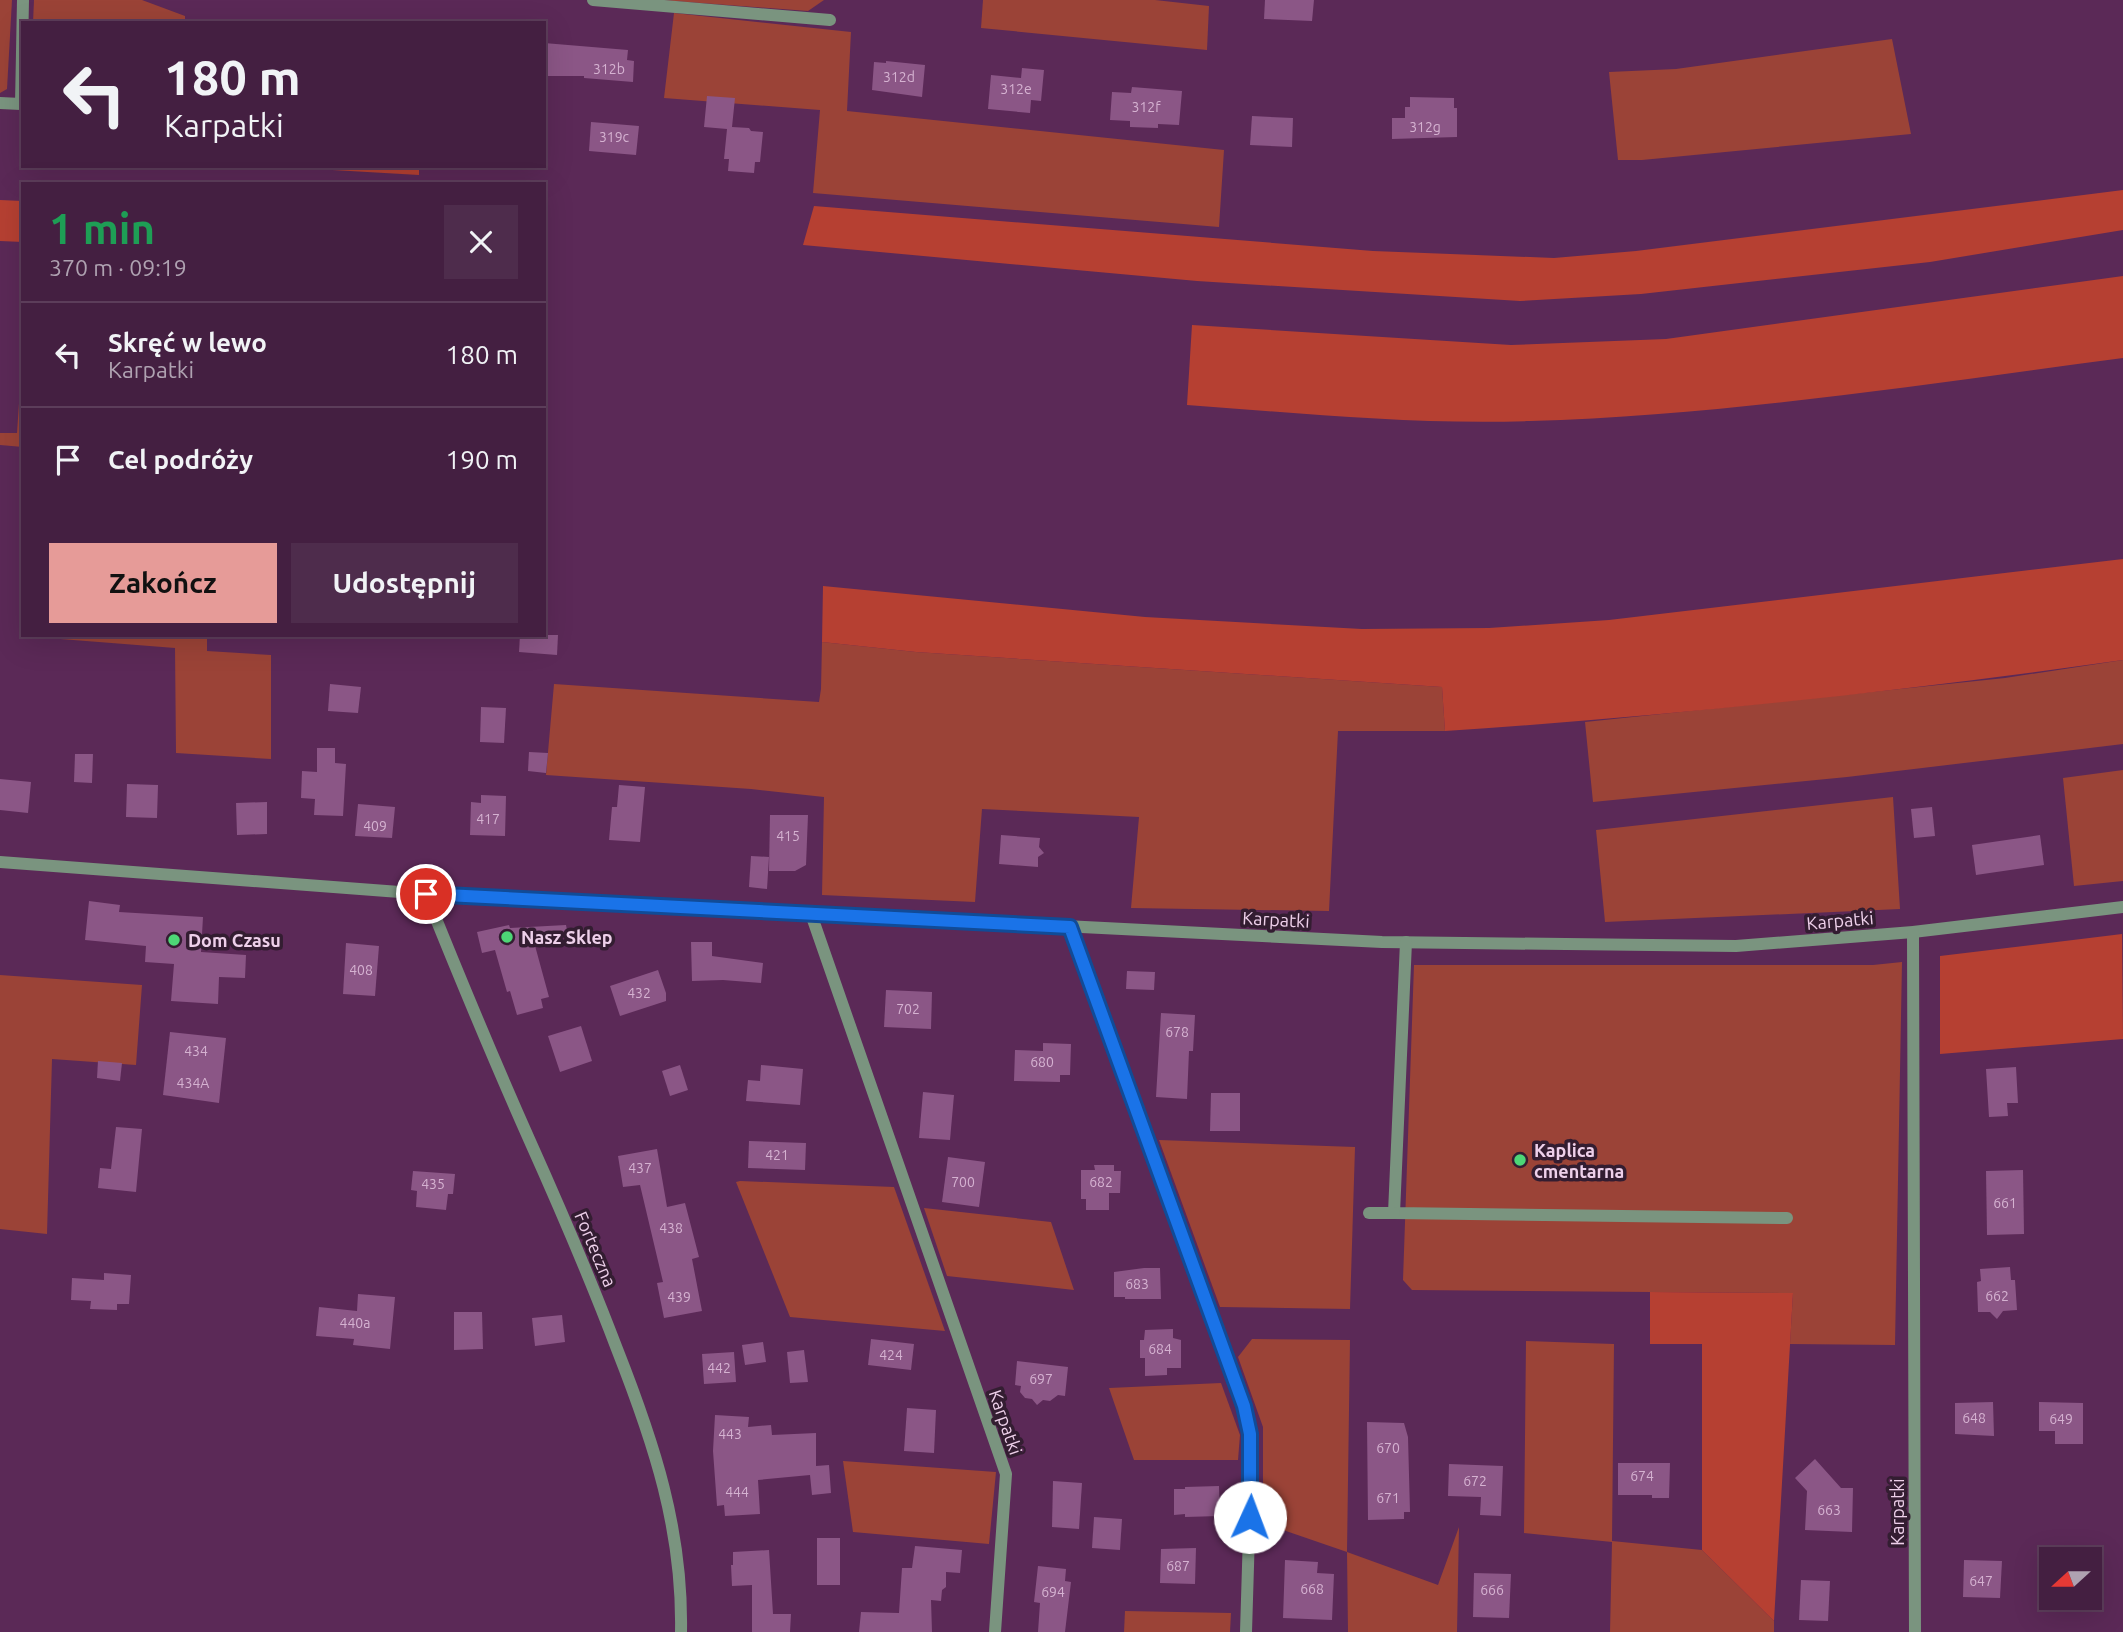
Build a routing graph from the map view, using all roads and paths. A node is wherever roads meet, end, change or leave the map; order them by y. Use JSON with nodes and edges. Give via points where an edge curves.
{"nodes":[{"id":1,"x":23,"y":0,"type":"edge"},
{"id":2,"x":593,"y":0,"type":"edge"},
{"id":3,"x":830,"y":20,"type":"dead end"},
{"id":4,"x":23,"y":21,"type":"edge"},
{"id":5,"x":0,"y":103,"type":"edge"},
{"id":6,"x":21,"y":104,"type":"edge"},
{"id":7,"x":0,"y":862,"type":"edge"},
{"id":8,"x":426,"y":894,"type":"junction"},
{"id":9,"x":2123,"y":907,"type":"edge"},
{"id":10,"x":811,"y":915,"type":"junction"},
{"id":11,"x":1070,"y":927,"type":"junction"},
{"id":12,"x":1913,"y":932,"type":"junction"},
{"id":13,"x":1406,"y":942,"type":"junction"},
{"id":14,"x":1369,"y":1213,"type":"dead end"},
{"id":15,"x":1394,"y":1213,"type":"junction"},
{"id":16,"x":1787,"y":1218,"type":"dead end"},
{"id":17,"x":681,"y":1632,"type":"edge"},
{"id":18,"x":995,"y":1632,"type":"edge"},
{"id":19,"x":1246,"y":1632,"type":"edge"},
{"id":20,"x":1915,"y":1632,"type":"edge"}],
"edges":[{"from":1,"to":4,"type":"street"},
{"from":2,"to":3,"type":"street"},
{"from":5,"to":6,"type":"street"},
{"from":7,"to":8,"type":"street","name":"Karpatki"},
{"from":8,"to":10,"type":"street","name":"Karpatki"},
{"from":8,"to":17,"type":"street","name":"Forteczna","via":[[589,1276],[643,1416],[671,1514]]},
{"from":9,"to":12,"type":"street"},
{"from":10,"to":11,"type":"street","name":"Karpatki"},
{"from":10,"to":18,"type":"street","name":"Karpatki","via":[[1006,1474]]},
{"from":11,"to":13,"type":"street","name":"Karpatki"},
{"from":11,"to":19,"type":"street","via":[[1244,1406],[1251,1468]]},
{"from":12,"to":13,"type":"street","name":"Karpatki","via":[[1736,946]]},
{"from":12,"to":20,"type":"street","name":"Karpatki"},
{"from":13,"to":15,"type":"street"},
{"from":14,"to":15,"type":"street"},
{"from":15,"to":16,"type":"street"}]}
